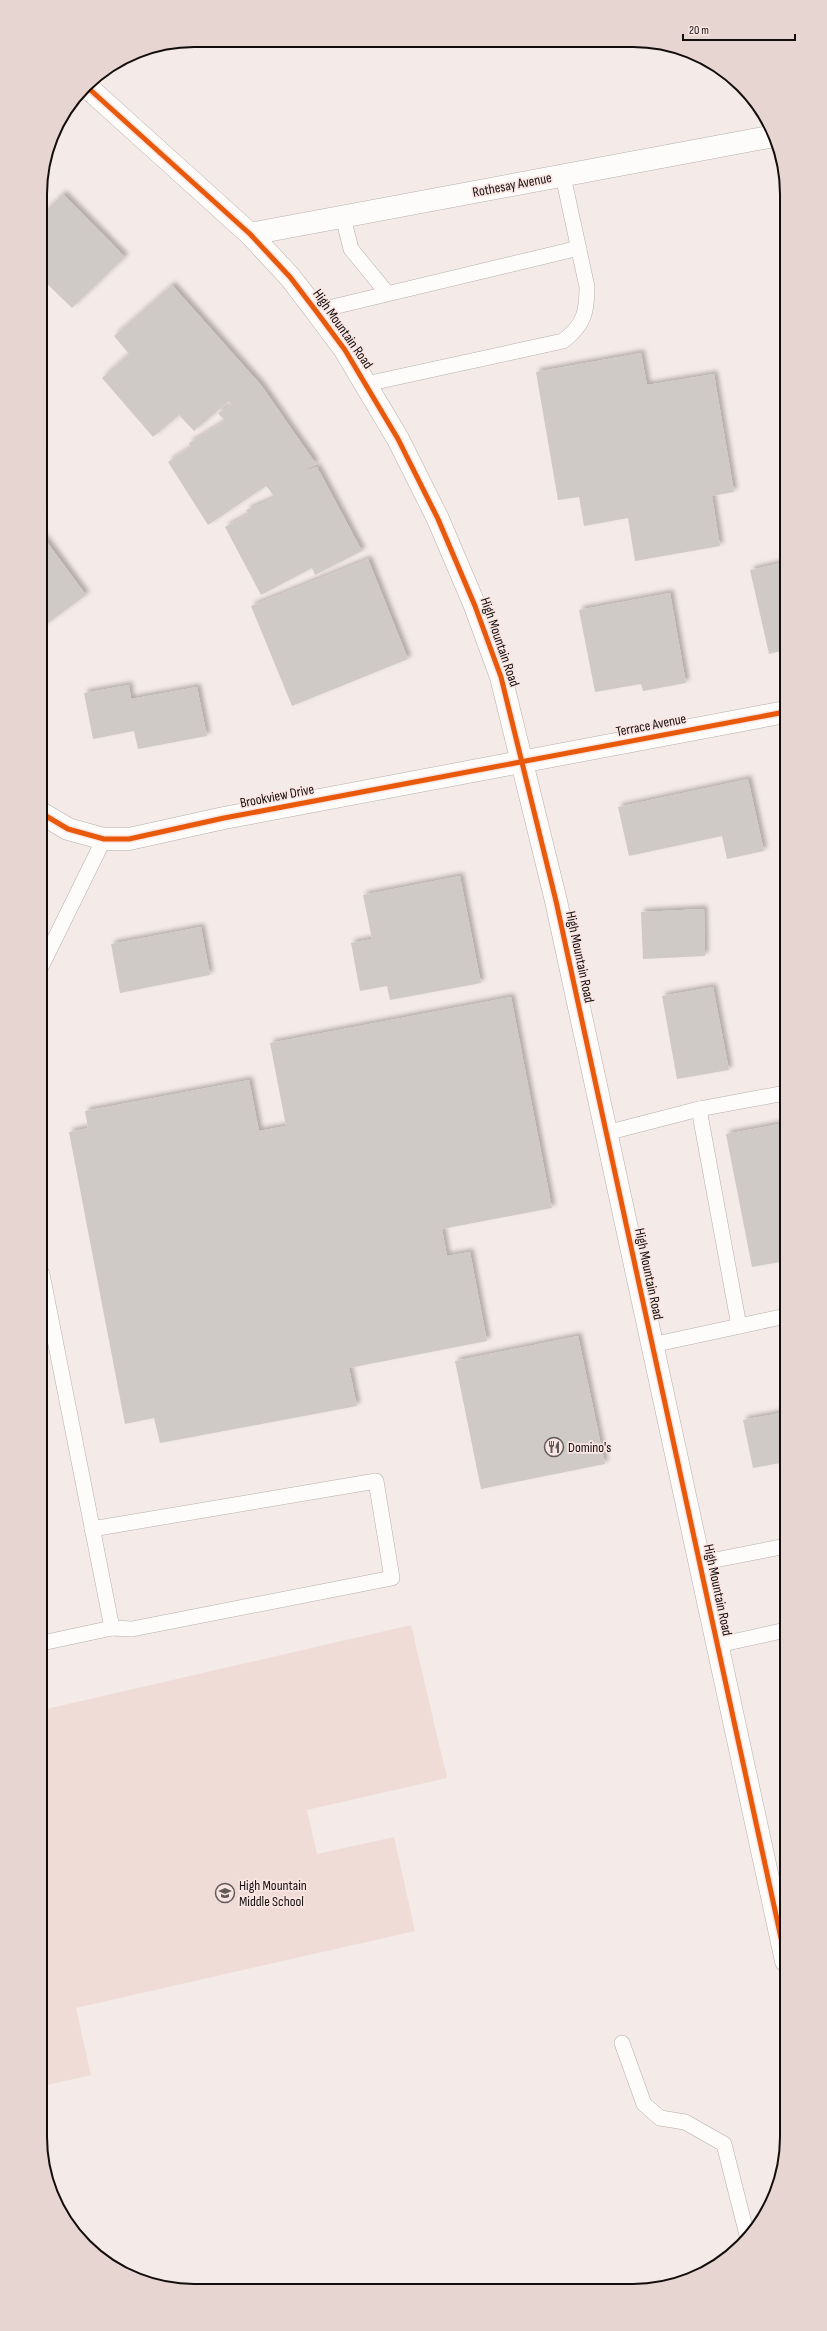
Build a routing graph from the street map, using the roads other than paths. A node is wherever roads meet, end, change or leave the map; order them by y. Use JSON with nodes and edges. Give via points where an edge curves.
{"nodes":[{"id":1,"x":90,"y":90,"type":"edge"},
{"id":2,"x":769,"y":137,"type":"edge"},
{"id":3,"x":563,"y":176,"type":"junction"},
{"id":4,"x":343,"y":216,"type":"junction"},
{"id":5,"x":250,"y":234,"type":"junction"},
{"id":6,"x":579,"y":248,"type":"junction"},
{"id":7,"x":387,"y":294,"type":"junction"},
{"id":8,"x":316,"y":311,"type":"junction"},
{"id":9,"x":366,"y":384,"type":"junction"},
{"id":10,"x":780,"y":713,"type":"edge"},
{"id":11,"x":522,"y":762,"type":"junction"},
{"id":12,"x":47,"y":817,"type":"edge"},
{"id":13,"x":104,"y":839,"type":"junction"},
{"id":14,"x":47,"y":955,"type":"edge"},
{"id":15,"x":780,"y":1094,"type":"edge"},
{"id":16,"x":699,"y":1109,"type":"junction"},
{"id":17,"x":606,"y":1133,"type":"junction"},
{"id":18,"x":47,"y":1300,"type":"edge"},
{"id":19,"x":780,"y":1317,"type":"edge"},
{"id":20,"x":739,"y":1326,"type":"junction"},
{"id":21,"x":652,"y":1345,"type":"junction"},
{"id":22,"x":92,"y":1529,"type":"junction"},
{"id":23,"x":780,"y":1547,"type":"edge"},
{"id":24,"x":700,"y":1563,"type":"junction"},
{"id":25,"x":112,"y":1628,"type":"junction"},
{"id":26,"x":780,"y":1631,"type":"edge"},
{"id":27,"x":47,"y":1642,"type":"edge"},
{"id":28,"x":718,"y":1645,"type":"junction"},
{"id":29,"x":780,"y":1933,"type":"edge"},
{"id":30,"x":622,"y":2043,"type":"dead end"},
{"id":31,"x":750,"y":2227,"type":"edge"}],
"edges":[{"from":1,"to":5,"type":"street","name":"High Mountain Road"},
{"from":2,"to":3,"type":"street","name":"Rothesay Avenue"},
{"from":3,"to":4,"type":"street","name":"Rothesay Avenue"},
{"from":3,"to":6,"type":"lane"},
{"from":4,"to":5,"type":"street","name":"Rothesay Avenue"},
{"from":4,"to":7,"type":"lane","via":[[351,249]]},
{"from":5,"to":8,"type":"street","name":"High Mountain Road","via":[[290,277]]},
{"from":6,"to":7,"type":"lane"},
{"from":6,"to":9,"type":"lane","via":[[587,287],[587,304],[576,331],[564,341]]},
{"from":7,"to":8,"type":"lane"},
{"from":8,"to":9,"type":"street","name":"High Mountain Road"},
{"from":9,"to":11,"type":"street","name":"High Mountain Road","via":[[398,439],[438,519],[475,606],[501,677]]},
{"from":10,"to":11,"type":"street","name":"Terrace Avenue"},
{"from":11,"to":13,"type":"street","name":"Brookview Drive","via":[[224,818],[129,839]]},
{"from":11,"to":17,"type":"street","name":"High Mountain Road","via":[[556,901]]},
{"from":12,"to":13,"type":"street","name":"Brookview Drive","via":[[68,829]]},
{"from":13,"to":14,"type":"lane"},
{"from":15,"to":16,"type":"lane"},
{"from":16,"to":17,"type":"lane"},
{"from":16,"to":20,"type":"lane"},
{"from":17,"to":21,"type":"street","name":"High Mountain Road"},
{"from":18,"to":22,"type":"lane"},
{"from":19,"to":20,"type":"lane"},
{"from":20,"to":21,"type":"lane"},
{"from":21,"to":24,"type":"street","name":"High Mountain Road"},
{"from":22,"to":25,"type":"lane"},
{"from":22,"to":25,"type":"lane","via":[[376,1481],[392,1578],[132,1629]]},
{"from":23,"to":24,"type":"lane"},
{"from":24,"to":28,"type":"street","name":"High Mountain Road"},
{"from":25,"to":27,"type":"lane"},
{"from":26,"to":28,"type":"lane"},
{"from":28,"to":29,"type":"street","name":"High Mountain Road"},
{"from":30,"to":31,"type":"lane","via":[[644,2104],[660,2118],[685,2122],[724,2144]]}]}
